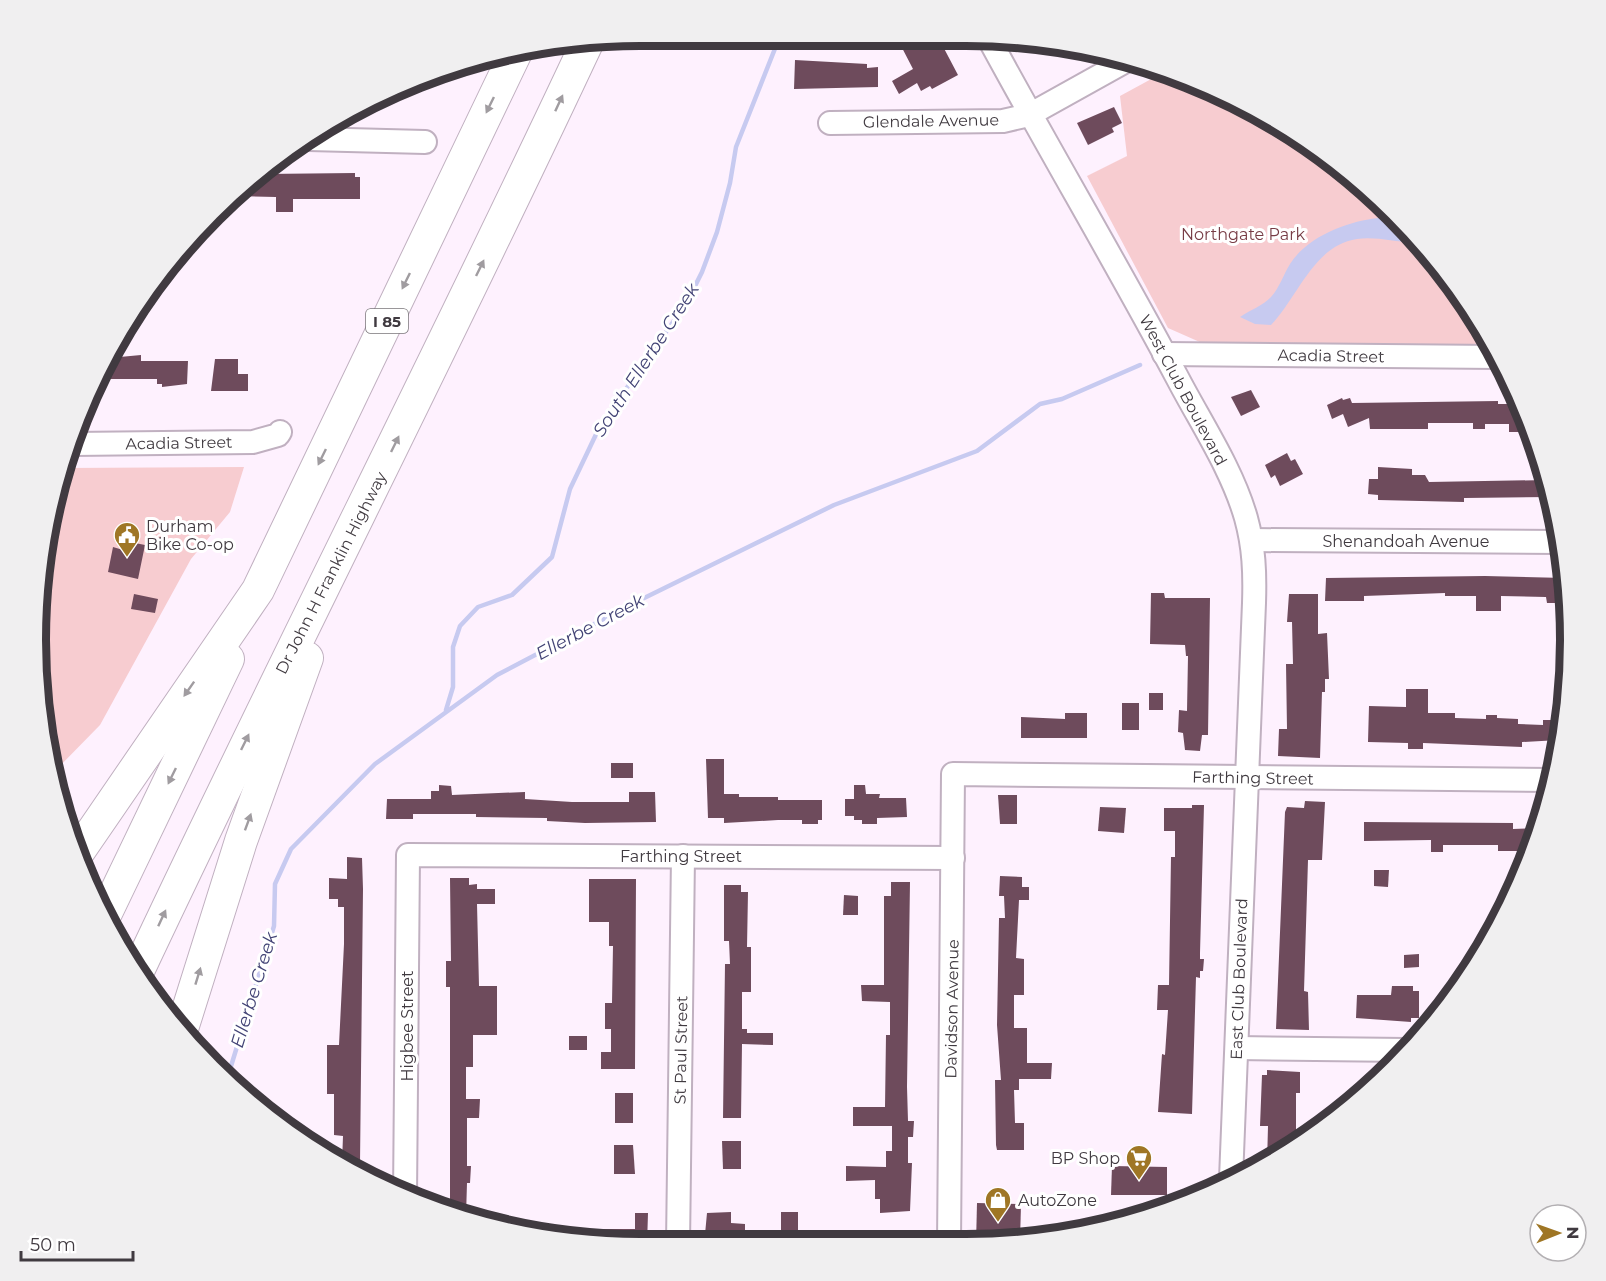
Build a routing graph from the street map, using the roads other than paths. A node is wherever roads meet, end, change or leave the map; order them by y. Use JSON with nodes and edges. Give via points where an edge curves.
{"nodes":[{"id":1,"x":994,"y":47,"type":"edge"},
{"id":2,"x":584,"y":50,"type":"edge"},
{"id":3,"x":512,"y":61,"type":"edge"},
{"id":4,"x":1116,"y":66,"type":"edge"},
{"id":5,"x":1029,"y":114,"type":"junction"},
{"id":6,"x":830,"y":123,"type":"dead end"},
{"id":7,"x":322,"y":139,"type":"edge"},
{"id":8,"x":425,"y":142,"type":"dead end"},
{"id":9,"x":1164,"y":354,"type":"junction"},
{"id":10,"x":1487,"y":357,"type":"edge"},
{"id":11,"x":280,"y":432,"type":"dead end"},
{"id":12,"x":80,"y":444,"type":"edge"},
{"id":13,"x":361,"y":515,"type":"junction"},
{"id":14,"x":1252,"y":540,"type":"junction"},
{"id":15,"x":1551,"y":542,"type":"edge"},
{"id":16,"x":258,"y":590,"type":"junction"},
{"id":17,"x":953,"y":774,"type":"joint"},
{"id":18,"x":1245,"y":777,"type":"junction"},
{"id":19,"x":1542,"y":780,"type":"edge"},
{"id":20,"x":83,"y":845,"type":"edge"},
{"id":21,"x":408,"y":855,"type":"joint"},
{"id":22,"x":683,"y":856,"type":"junction"},
{"id":23,"x":953,"y":858,"type":"junction"},
{"id":24,"x":109,"y":906,"type":"edge"},
{"id":25,"x":142,"y":963,"type":"edge"},
{"id":26,"x":185,"y":1021,"type":"edge"},
{"id":27,"x":1237,"y":1048,"type":"junction"},
{"id":28,"x":1396,"y":1050,"type":"edge"},
{"id":29,"x":1231,"y":1171,"type":"edge"},
{"id":30,"x":405,"y":1185,"type":"edge"},
{"id":31,"x":678,"y":1234,"type":"edge"},
{"id":32,"x":949,"y":1234,"type":"edge"}],
"edges":[{"from":1,"to":5,"type":"street","name":"West Club Boulevard"},
{"from":13,"to":2,"type":"highway","name":"Dr John H Franklin Highway","one_way":true},
{"from":3,"to":16,"type":"highway","number":"I 85","one_way":true},
{"from":4,"to":5,"type":"street","name":"Glendale Avenue"},
{"from":5,"to":6,"type":"street","name":"Glendale Avenue","via":[[1003,121]]},
{"from":5,"to":9,"type":"street","name":"West Club Boulevard"},
{"from":7,"to":8,"type":"street"},
{"from":9,"to":10,"type":"street","name":"Acadia Street"},
{"from":9,"to":14,"type":"street","name":"West Club Boulevard","via":[[1229,476]]},
{"from":11,"to":12,"type":"street","name":"Acadia Street","via":[[253,442]]},
{"from":25,"to":13,"type":"highway","name":"Dr John H Franklin Highway","one_way":true,"via":[[244,744]]},
{"from":26,"to":13,"type":"highway","one_way":true,"via":[[241,841]]},
{"from":14,"to":15,"type":"street","name":"Shenandoah Avenue"},
{"from":14,"to":18,"type":"street","name":"West Club Boulevard","via":[[1254,603]]},
{"from":16,"to":20,"type":"highway","one_way":true},
{"from":16,"to":24,"type":"highway","number":"I 85","one_way":true},
{"from":17,"to":18,"type":"street","name":"Farthing Street"},
{"from":17,"to":23,"type":"street","name":"Davidson Avenue"},
{"from":18,"to":19,"type":"street","name":"Farthing Street"},
{"from":18,"to":27,"type":"street","name":"East Club Boulevard"},
{"from":21,"to":22,"type":"street","name":"Farthing Street"},
{"from":21,"to":30,"type":"street","name":"Higbee Street"},
{"from":22,"to":23,"type":"street","name":"Farthing Street"},
{"from":22,"to":31,"type":"street","name":"St Paul Street"},
{"from":23,"to":32,"type":"street","name":"Davidson Avenue"},
{"from":27,"to":28,"type":"street"},
{"from":27,"to":29,"type":"street","name":"East Club Boulevard"}]}
